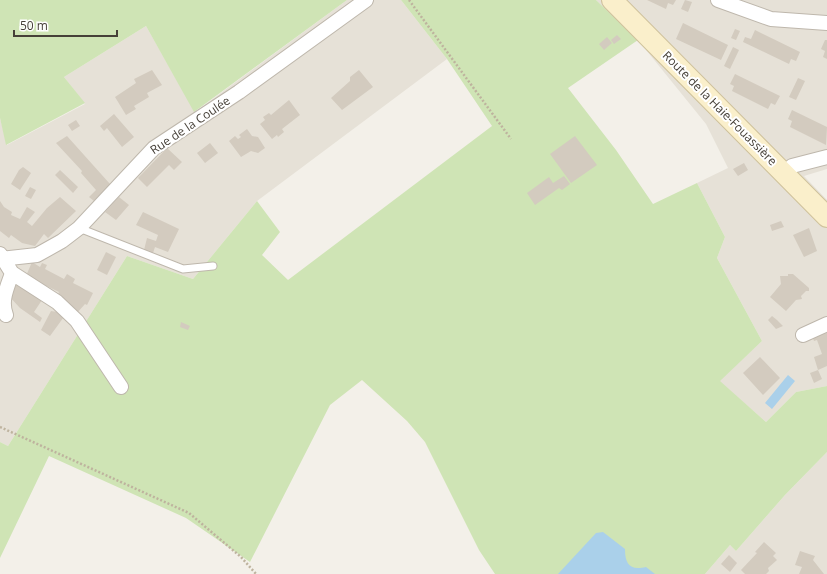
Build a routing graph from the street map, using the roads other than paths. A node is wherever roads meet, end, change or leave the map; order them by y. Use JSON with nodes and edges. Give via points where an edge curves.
{"nodes":[{"id":1,"x":366,"y":0,"type":"edge"},
{"id":2,"x":612,"y":0,"type":"edge"},
{"id":3,"x":718,"y":0,"type":"edge"},
{"id":4,"x":827,"y":23,"type":"edge"},
{"id":5,"x":827,"y":157,"type":"edge"},
{"id":6,"x":784,"y":173,"type":"junction"},
{"id":7,"x":827,"y":217,"type":"edge"},
{"id":8,"x":79,"y":228,"type":"junction"},
{"id":9,"x":1,"y":257,"type":"edge"},
{"id":10,"x":212,"y":266,"type":"dead end"},
{"id":11,"x":12,"y":273,"type":"junction"},
{"id":12,"x":6,"y":315,"type":"dead end"},
{"id":13,"x":827,"y":324,"type":"edge"},
{"id":14,"x":804,"y":335,"type":"dead end"},
{"id":15,"x":122,"y":387,"type":"dead end"}],
"edges":[{"from":1,"to":8,"type":"street","name":"Rue de la Coulée","via":[[239,92],[154,148]]},
{"from":2,"to":6,"type":"street","name":"Route de la Haie-Fouassière"},
{"from":3,"to":4,"type":"street","via":[[771,19]]},
{"from":5,"to":6,"type":"street","via":[[792,166]]},
{"from":6,"to":7,"type":"street","name":"Route de la Haie-Fouassière"},
{"from":8,"to":9,"type":"street","name":"Rue de la Coulée","via":[[37,255]]},
{"from":8,"to":10,"type":"lane","via":[[183,270]]},
{"from":9,"to":11,"type":"street"},
{"from":11,"to":12,"type":"street","via":[[4,289],[2,308]]},
{"from":11,"to":15,"type":"street","via":[[57,302],[77,321]]},
{"from":13,"to":14,"type":"street"}]}
